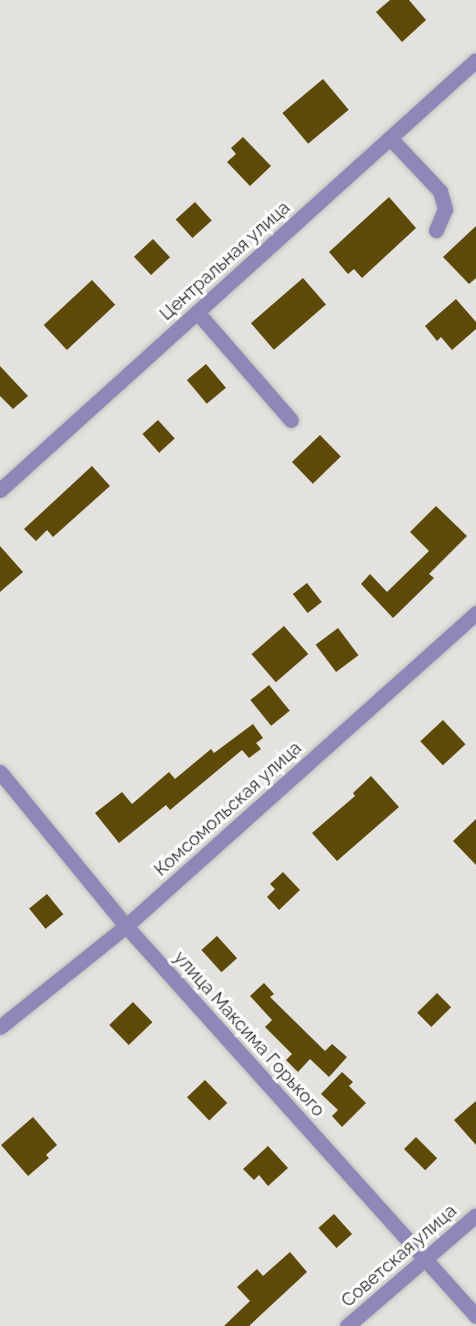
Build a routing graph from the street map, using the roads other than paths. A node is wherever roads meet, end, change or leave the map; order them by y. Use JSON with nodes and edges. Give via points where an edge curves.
{"nodes":[{"id":1,"x":476,"y":60,"type":"edge"},
{"id":2,"x":390,"y":138,"type":"junction"},
{"id":3,"x":436,"y":230,"type":"dead end"},
{"id":4,"x":197,"y":312,"type":"junction"},
{"id":5,"x":291,"y":420,"type":"dead end"},
{"id":6,"x":0,"y":490,"type":"edge"},
{"id":7,"x":476,"y":613,"type":"edge"},
{"id":8,"x":0,"y":771,"type":"edge"},
{"id":9,"x":126,"y":926,"type":"junction"},
{"id":10,"x":0,"y":1027,"type":"edge"},
{"id":11,"x":476,"y":1215,"type":"edge"},
{"id":12,"x":425,"y":1259,"type":"junction"},
{"id":13,"x":476,"y":1316,"type":"edge"},
{"id":14,"x":347,"y":1326,"type":"edge"}],
"edges":[{"from":1,"to":2,"type":"street","name":"Центральная улица"},
{"from":2,"to":3,"type":"street","via":[[440,191],[445,209]]},
{"from":2,"to":4,"type":"street","name":"Центральная улица"},
{"from":4,"to":5,"type":"street"},
{"from":4,"to":6,"type":"street","name":"Центральная улица"},
{"from":7,"to":9,"type":"street","name":"Комсомольская улица"},
{"from":8,"to":9,"type":"street","name":"улица Максима Горького"},
{"from":9,"to":10,"type":"street","name":"Комсомольская улица"},
{"from":9,"to":12,"type":"street","name":"улица Максима Горького"},
{"from":11,"to":12,"type":"street","name":"Советская улица"},
{"from":12,"to":13,"type":"street","name":"улица Максима Горького"},
{"from":12,"to":14,"type":"street","name":"Советская улица"}]}
